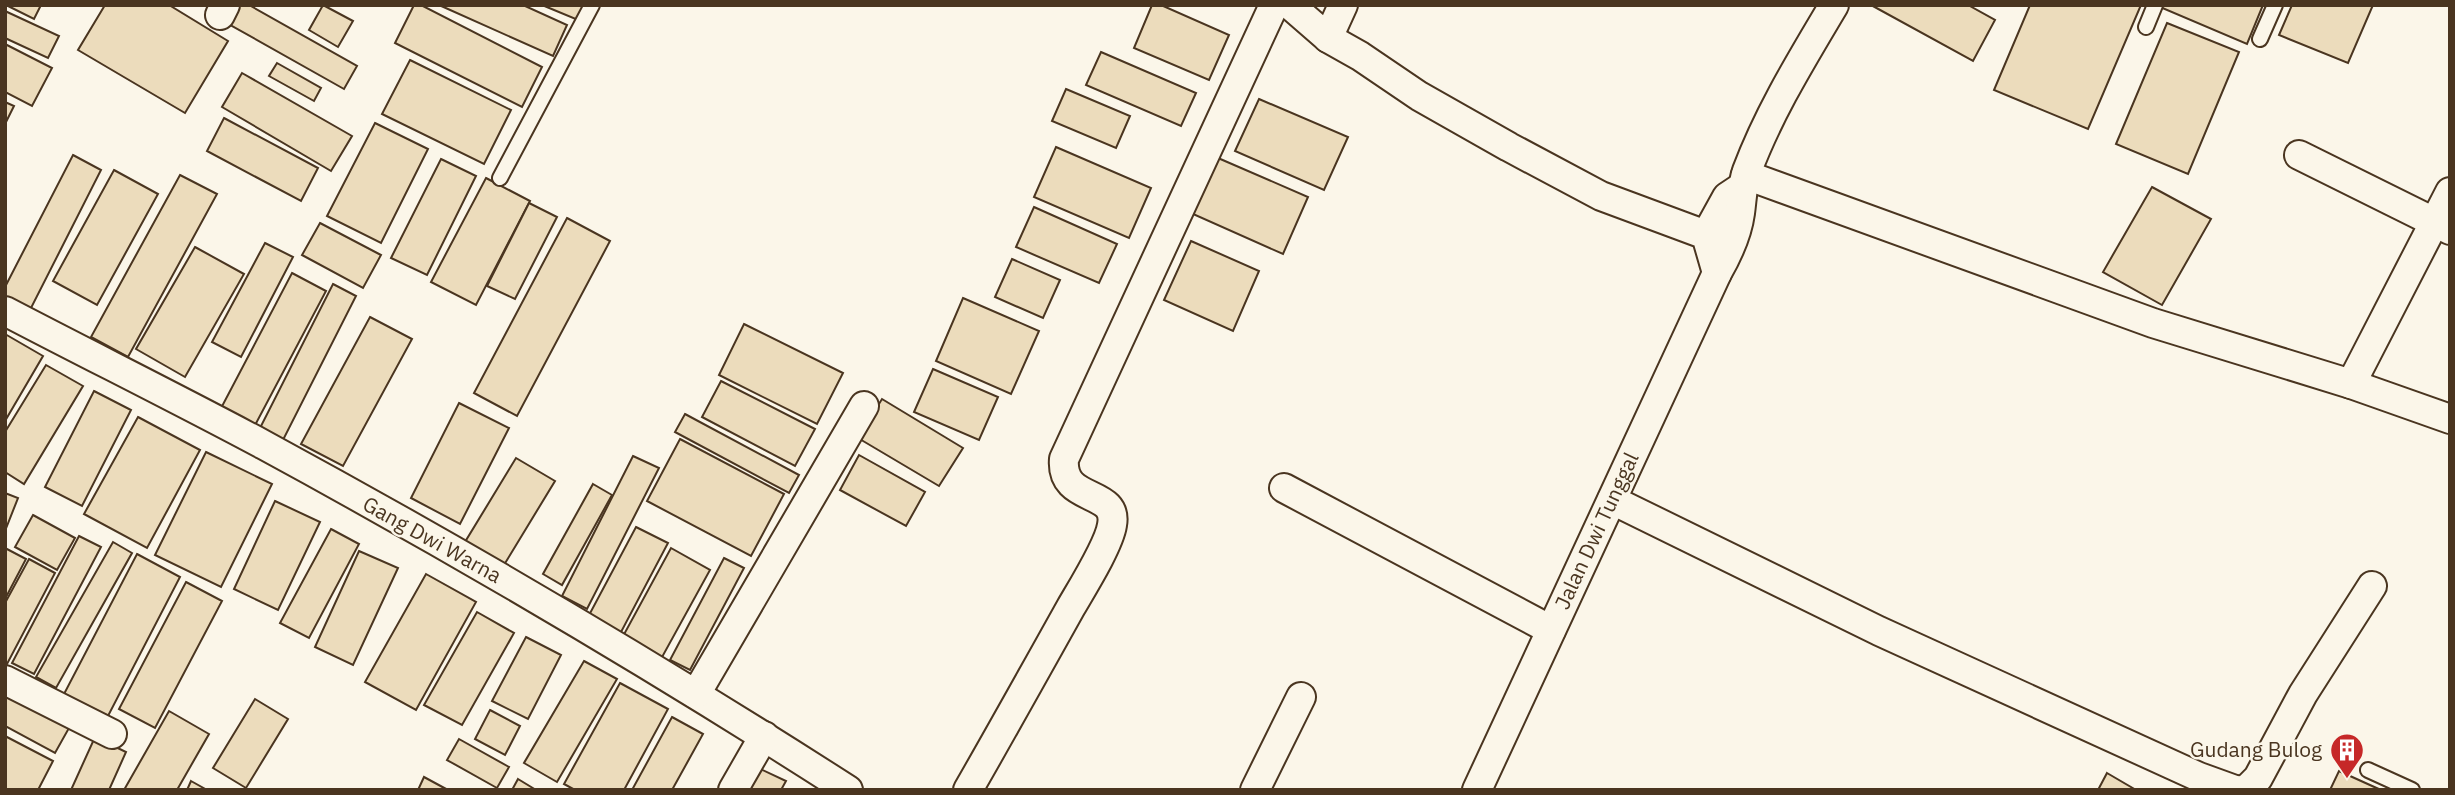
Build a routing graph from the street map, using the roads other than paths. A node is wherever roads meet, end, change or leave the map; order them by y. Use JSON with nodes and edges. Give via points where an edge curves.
{"nodes":[{"id":1,"x":592,"y":5,"type":"edge"},
{"id":2,"x":1274,"y":5,"type":"edge"},
{"id":3,"x":1290,"y":5,"type":"edge"},
{"id":4,"x":1343,"y":5,"type":"edge"},
{"id":5,"x":1834,"y":5,"type":"edge"},
{"id":6,"x":2155,"y":5,"type":"edge"},
{"id":7,"x":2275,"y":5,"type":"edge"},
{"id":8,"x":2146,"y":27,"type":"dead end"},
{"id":9,"x":1328,"y":38,"type":"junction"},
{"id":10,"x":2260,"y":39,"type":"dead end"},
{"id":11,"x":2299,"y":155,"type":"dead end"},
{"id":12,"x":500,"y":178,"type":"dead end"},
{"id":13,"x":1744,"y":181,"type":"junction"},
{"id":14,"x":2450,"y":192,"type":"edge"},
{"id":15,"x":2442,"y":227,"type":"edge"},
{"id":16,"x":1706,"y":235,"type":"junction"},
{"id":17,"x":1717,"y":273,"type":"junction"},
{"id":18,"x":5,"y":311,"type":"edge"},
{"id":19,"x":2351,"y":384,"type":"junction"},
{"id":20,"x":864,"y":406,"type":"dead end"},
{"id":21,"x":2450,"y":418,"type":"edge"},
{"id":22,"x":1284,"y":488,"type":"dead end"},
{"id":23,"x":1612,"y":500,"type":"junction"},
{"id":24,"x":2372,"y":586,"type":"dead end"},
{"id":25,"x":1551,"y":630,"type":"junction"},
{"id":26,"x":5,"y":680,"type":"edge"},
{"id":27,"x":696,"y":694,"type":"junction"},
{"id":28,"x":1301,"y":697,"type":"dead end"},
{"id":29,"x":113,"y":734,"type":"dead end"},
{"id":30,"x":764,"y":736,"type":"junction"},
{"id":31,"x":2368,"y":770,"type":"dead end"},
{"id":32,"x":733,"y":790,"type":"edge"},
{"id":33,"x":848,"y":790,"type":"edge"},
{"id":34,"x":968,"y":790,"type":"edge"},
{"id":35,"x":1255,"y":790,"type":"edge"},
{"id":36,"x":1477,"y":790,"type":"edge"},
{"id":37,"x":2235,"y":790,"type":"edge"},
{"id":38,"x":2242,"y":790,"type":"edge"},
{"id":39,"x":2412,"y":790,"type":"edge"}],
"edges":[{"from":1,"to":12,"type":"lane"},
{"from":2,"to":34,"type":"street","via":[[1064,459],[1067,481],[1108,505],[1112,526],[1090,574]]},
{"from":3,"to":9,"type":"street"},
{"from":4,"to":9,"type":"street"},
{"from":5,"to":13,"type":"street","name":"Jalan Dwi Tunggal","via":[[1783,92]]},
{"from":6,"to":8,"type":"lane"},
{"from":7,"to":10,"type":"lane"},
{"from":9,"to":16,"type":"street","via":[[1419,96],[1601,196]]},
{"from":11,"to":15,"type":"street"},
{"from":13,"to":16,"type":"street","via":[[1727,197]]},
{"from":13,"to":17,"type":"street","name":"Jalan Dwi Tunggal","via":[[1737,229]]},
{"from":13,"to":19,"type":"street","via":[[2153,323]]},
{"from":14,"to":15,"type":"street"},
{"from":15,"to":19,"type":"street"},
{"from":16,"to":17,"type":"street"},
{"from":17,"to":23,"type":"street","name":"Jalan Dwi Tunggal"},
{"from":18,"to":27,"type":"street","name":"Gang Dwi Warna","via":[[264,445]]},
{"from":19,"to":21,"type":"street"},
{"from":20,"to":27,"type":"street"},
{"from":22,"to":25,"type":"street"},
{"from":23,"to":25,"type":"street","name":"Jalan Dwi Tunggal"},
{"from":23,"to":37,"type":"street","via":[[1879,631]]},
{"from":24,"to":38,"type":"street","via":[[2303,694],[2258,778]]},
{"from":25,"to":36,"type":"street","name":"Jalan Dwi Tunggal"},
{"from":26,"to":29,"type":"street"},
{"from":27,"to":30,"type":"street","name":"Gang Dwi Warna"},
{"from":28,"to":35,"type":"street"},
{"from":30,"to":32,"type":"street"},
{"from":30,"to":33,"type":"street","name":"Gang Dwi Warna"},
{"from":31,"to":39,"type":"lane"}]}
